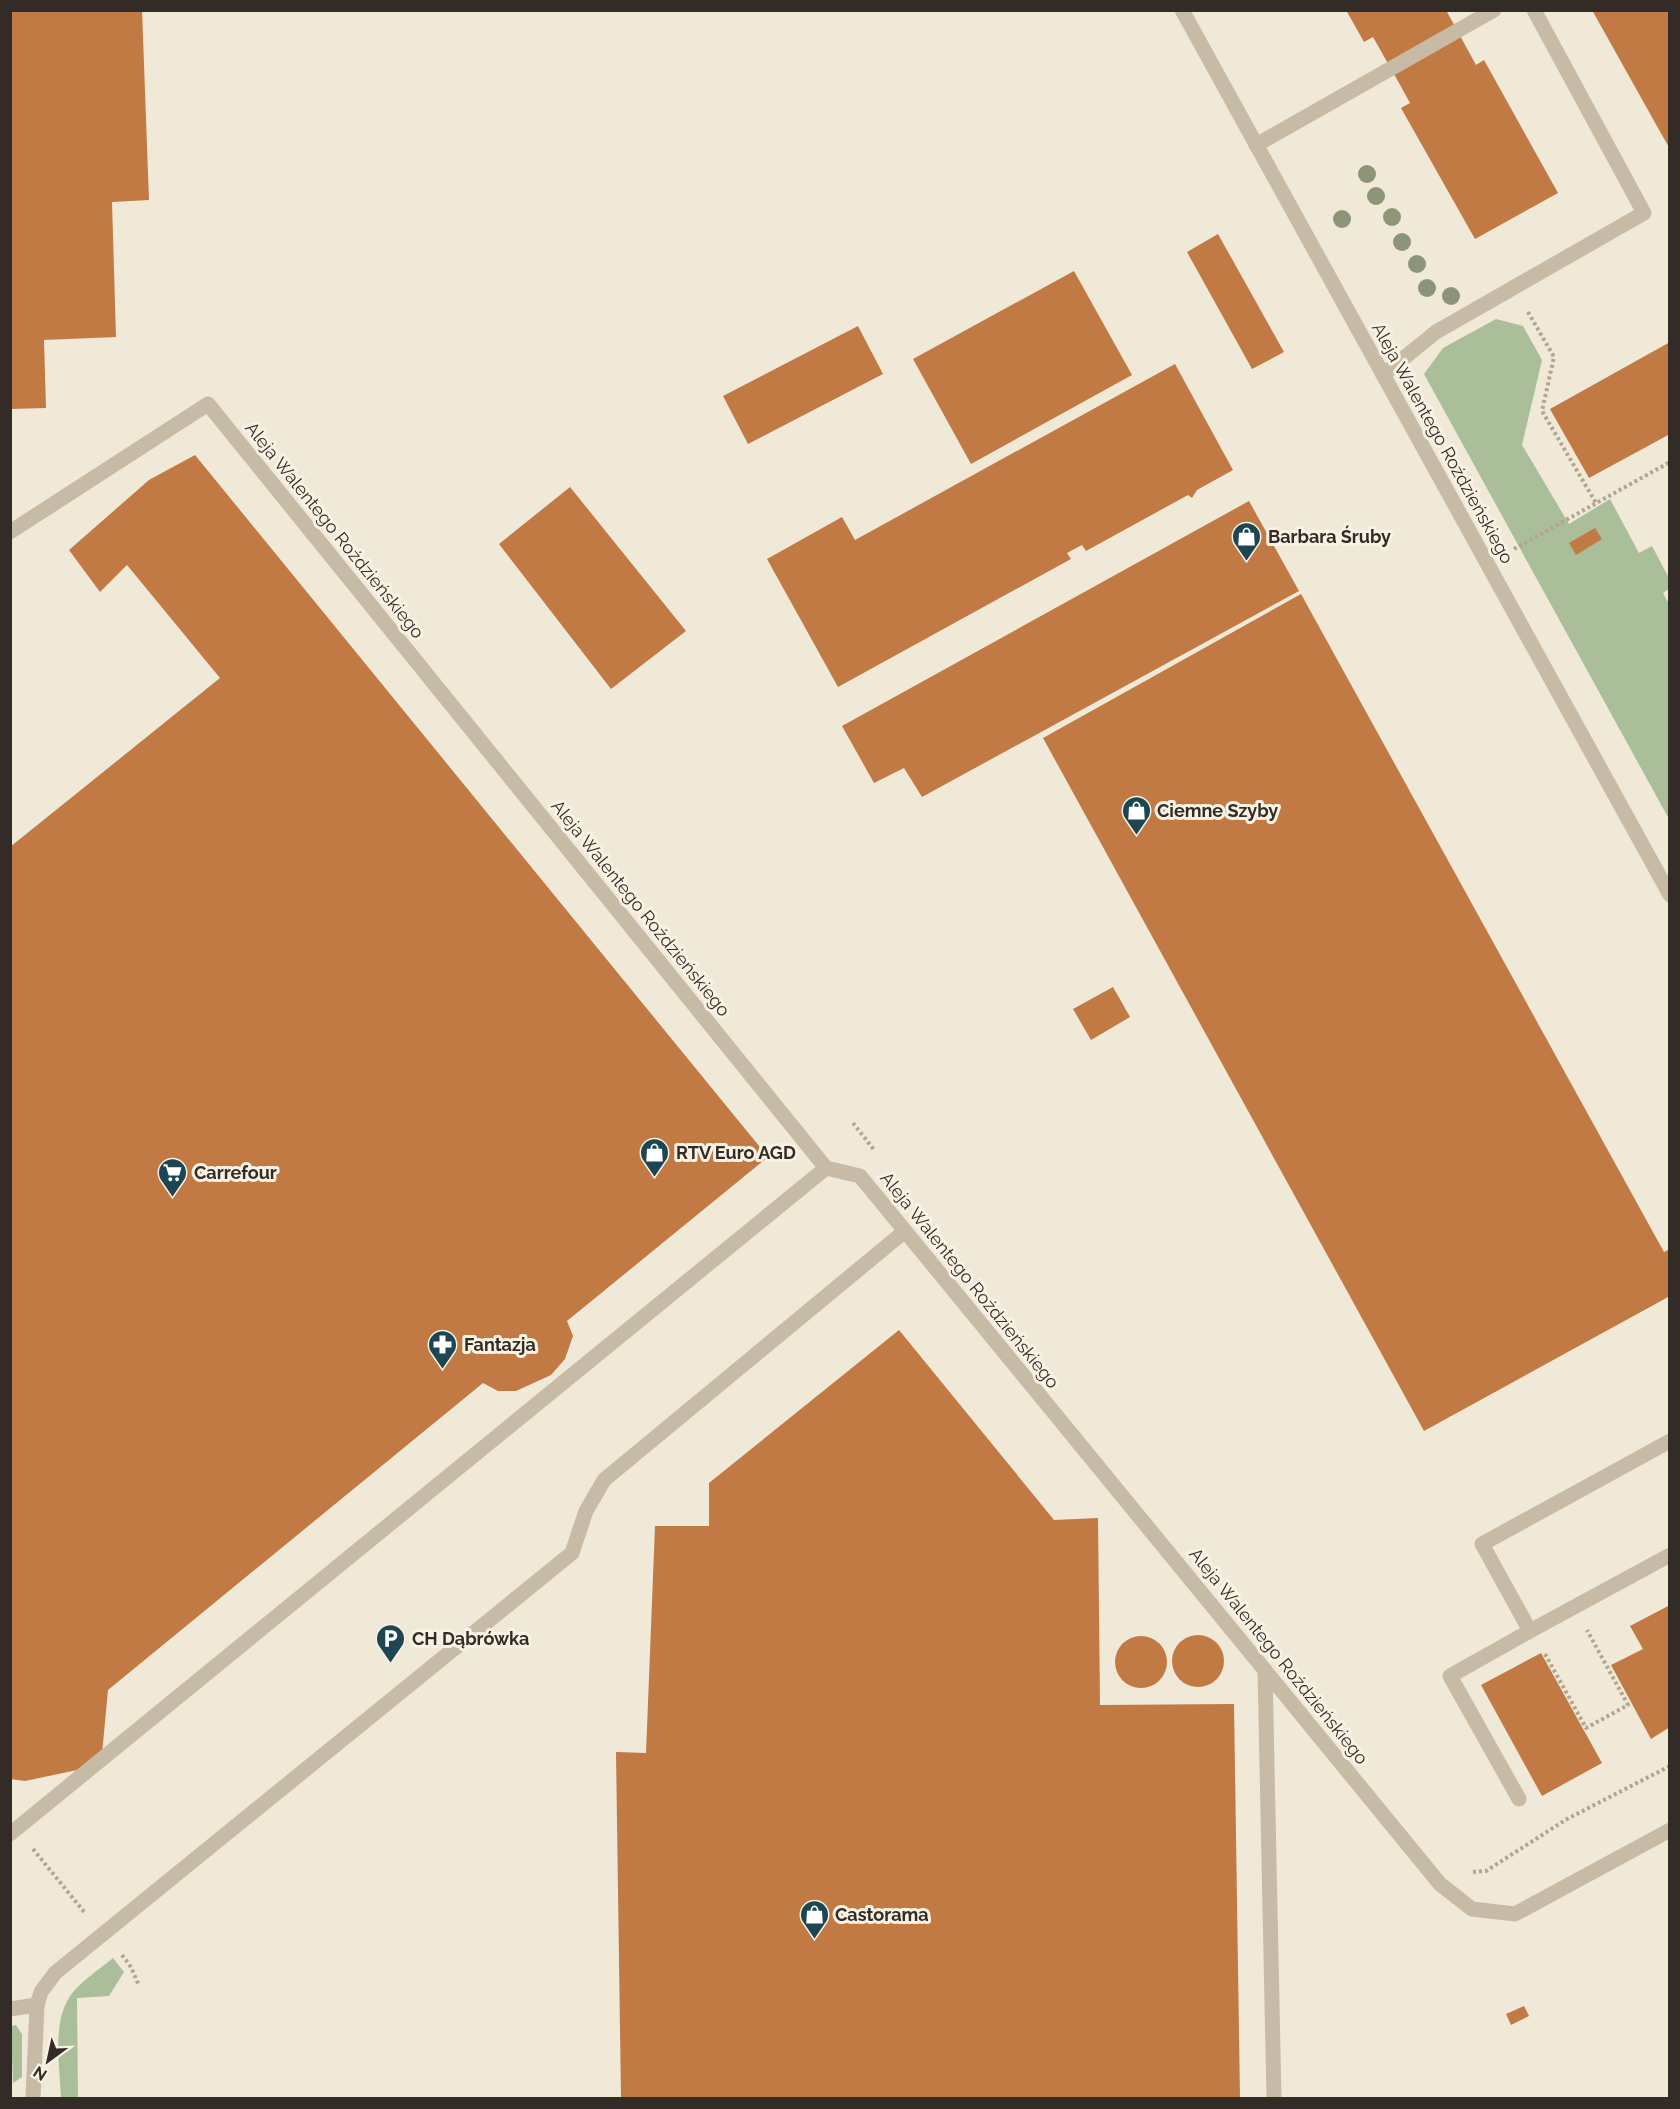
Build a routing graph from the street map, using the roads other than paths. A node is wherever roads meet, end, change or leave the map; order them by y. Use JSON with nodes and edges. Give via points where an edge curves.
{"nodes":[{"id":1,"x":1182,"y":10,"type":"edge"},
{"id":2,"x":1494,"y":10,"type":"edge"},
{"id":3,"x":1534,"y":10,"type":"edge"},
{"id":4,"x":1256,"y":145,"type":"junction"},
{"id":5,"x":1383,"y":375,"type":"junction"},
{"id":6,"x":10,"y":532,"type":"edge"},
{"id":7,"x":1670,"y":895,"type":"edge"},
{"id":8,"x":826,"y":1168,"type":"junction"},
{"id":9,"x":905,"y":1231,"type":"junction"},
{"id":10,"x":1670,"y":1441,"type":"edge"},
{"id":11,"x":1670,"y":1555,"type":"edge"},
{"id":12,"x":1530,"y":1631,"type":"junction"},
{"id":13,"x":1265,"y":1670,"type":"junction"},
{"id":14,"x":1519,"y":1799,"type":"dead end"},
{"id":15,"x":1670,"y":1830,"type":"edge"},
{"id":16,"x":14,"y":1831,"type":"edge"},
{"id":17,"x":37,"y":2005,"type":"junction"},
{"id":18,"x":10,"y":2009,"type":"edge"},
{"id":19,"x":33,"y":2098,"type":"edge"},
{"id":20,"x":1274,"y":2098,"type":"edge"}],
"edges":[{"from":1,"to":4,"type":"street","name":"Aleja Walentego Roździeńskiego"},
{"from":2,"to":4,"type":"street"},
{"from":3,"to":5,"type":"street","via":[[1644,213],[1436,332]]},
{"from":4,"to":5,"type":"street","name":"Aleja Walentego Roździeńskiego"},
{"from":5,"to":7,"type":"street","name":"Aleja Walentego Roździeńskiego"},
{"from":6,"to":8,"type":"street","name":"Aleja Walentego Roździeńskiego","via":[[208,404]]},
{"from":8,"to":9,"type":"street","name":"Aleja Walentego Roździeńskiego","via":[[860,1176]]},
{"from":8,"to":16,"type":"street"},
{"from":9,"to":13,"type":"street","name":"Aleja Walentego Roździeńskiego"},
{"from":9,"to":17,"type":"street","via":[[615,1469],[594,1495],[572,1553],[55,1973]]},
{"from":10,"to":12,"type":"street","via":[[1482,1544]]},
{"from":11,"to":12,"type":"street"},
{"from":12,"to":14,"type":"street","via":[[1450,1676]]},
{"from":13,"to":15,"type":"street","name":"Aleja Walentego Roździeńskiego","via":[[1440,1884],[1472,1909],[1515,1914]]},
{"from":13,"to":20,"type":"street"},
{"from":17,"to":18,"type":"street"},
{"from":17,"to":19,"type":"street"}]}
